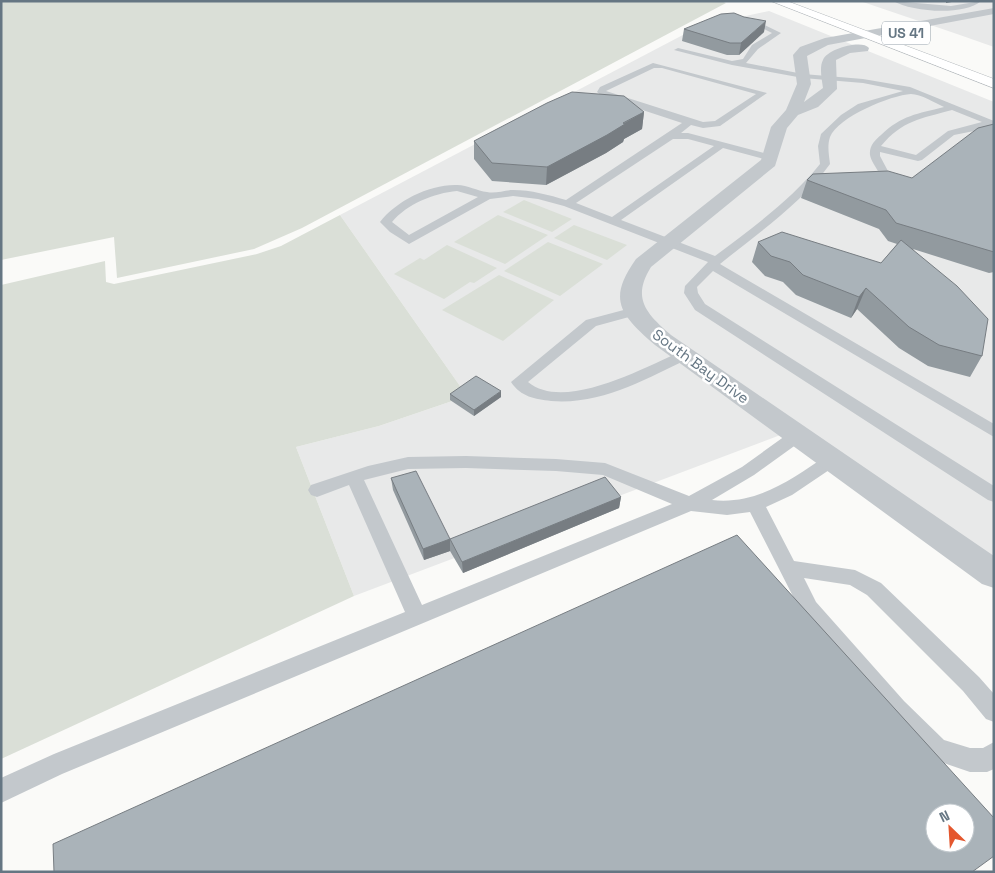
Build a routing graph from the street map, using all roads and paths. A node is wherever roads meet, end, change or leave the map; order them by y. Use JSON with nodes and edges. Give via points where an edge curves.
{"nodes":[{"id":1,"x":776,"y":1,"type":"edge"},
{"id":2,"x":896,"y":1,"type":"edge"},
{"id":3,"x":978,"y":1,"type":"edge"},
{"id":4,"x":994,"y":11,"type":"edge"},
{"id":5,"x":752,"y":20,"type":"edge"},
{"id":6,"x":873,"y":21,"type":"dead end"},
{"id":7,"x":994,"y":22,"type":"edge"},
{"id":8,"x":895,"y":30,"type":"junction"},
{"id":9,"x":864,"y":35,"type":"junction"},
{"id":10,"x":917,"y":38,"type":"junction"},
{"id":11,"x":887,"y":43,"type":"junction"},
{"id":12,"x":678,"y":50,"type":"dead end"},
{"id":13,"x":732,"y":63,"type":"junction"},
{"id":14,"x":803,"y":76,"type":"junction"},
{"id":15,"x":830,"y":78,"type":"junction"},
{"id":16,"x":994,"y":84,"type":"edge"},
{"id":17,"x":913,"y":91,"type":"junction"},
{"id":18,"x":954,"y":107,"type":"junction"},
{"id":19,"x":792,"y":112,"type":"junction"},
{"id":20,"x":689,"y":122,"type":"junction"},
{"id":21,"x":992,"y":123,"type":"edge"},
{"id":22,"x":671,"y":136,"type":"junction"},
{"id":23,"x":721,"y":145,"type":"junction"},
{"id":24,"x":876,"y":148,"type":"junction"},
{"id":25,"x":771,"y":158,"type":"junction"},
{"id":26,"x":856,"y":177,"type":"edge"},
{"id":27,"x":487,"y":196,"type":"junction"},
{"id":28,"x":568,"y":204,"type":"junction"},
{"id":29,"x":613,"y":222,"type":"junction"},
{"id":30,"x":669,"y":243,"type":"junction"},
{"id":31,"x":714,"y":263,"type":"junction"},
{"id":32,"x":635,"y":311,"type":"junction"},
{"id":33,"x":685,"y":355,"type":"junction"},
{"id":34,"x":994,"y":431,"type":"edge"},
{"id":35,"x":798,"y":435,"type":"junction"},
{"id":36,"x":832,"y":460,"type":"junction"},
{"id":37,"x":354,"y":477,"type":"junction"},
{"id":38,"x":317,"y":490,"type":"dead end"},
{"id":39,"x":994,"y":496,"type":"edge"},
{"id":40,"x":755,"y":503,"type":"junction"},
{"id":41,"x":690,"y":504,"type":"junction"},
{"id":42,"x":787,"y":568,"type":"junction"},
{"id":43,"x":994,"y":574,"type":"edge"},
{"id":44,"x":416,"y":616,"type":"junction"},
{"id":45,"x":994,"y":711,"type":"edge"},
{"id":46,"x":994,"y":754,"type":"edge"},
{"id":47,"x":1,"y":792,"type":"edge"}],
"edges":[{"from":1,"to":9,"type":"main road","number":"US 41"},
{"from":2,"to":3,"type":"lane","via":[[947,8],[973,5]]},
{"from":4,"to":8,"type":"street","name":"South Bay Drive"},
{"from":5,"to":13,"type":"lane","via":[[776,33],[755,47],[746,61]]},
{"from":6,"to":8,"type":"main road","number":"US 41"},
{"from":7,"to":10,"type":"street"},
{"from":8,"to":9,"type":"street","name":"South Bay Drive"},
{"from":8,"to":10,"type":"main road","number":"US 41"},
{"from":9,"to":11,"type":"main road","number":"US 41"},
{"from":9,"to":14,"type":"street","name":"South Bay Drive","via":[[825,42],[805,50],[800,55]]},
{"from":10,"to":11,"type":"street"},
{"from":11,"to":15,"type":"street","via":[[830,58]]},
{"from":11,"to":16,"type":"main road","number":"US 41"},
{"from":12,"to":13,"type":"lane"},
{"from":13,"to":14,"type":"lane"},
{"from":14,"to":15,"type":"lane"},
{"from":14,"to":19,"type":"street","name":"South Bay Drive","via":[[804,84]]},
{"from":15,"to":17,"type":"lane"},
{"from":15,"to":19,"type":"street","via":[[830,89],[823,96],[813,104]]},
{"from":17,"to":18,"type":"lane"},
{"from":17,"to":31,"type":"lane","via":[[861,106],[834,126],[824,140],[825,164],[821,176]]},
{"from":18,"to":21,"type":"lane"},
{"from":18,"to":24,"type":"lane","via":[[898,124]]},
{"from":19,"to":25,"type":"street","name":"South Bay Drive","via":[[779,127]]},
{"from":20,"to":20,"type":"lane","via":[[606,96],[601,92],[653,65],[763,93],[717,124]]},
{"from":20,"to":22,"type":"lane"},
{"from":21,"to":24,"type":"lane","via":[[951,133],[918,158]]},
{"from":22,"to":23,"type":"lane","via":[[688,136]]},
{"from":22,"to":28,"type":"lane"},
{"from":23,"to":25,"type":"lane"},
{"from":23,"to":29,"type":"lane"},
{"from":24,"to":26,"type":"lane","via":[[875,156],[884,173],[881,176]]},
{"from":25,"to":30,"type":"street","name":"South Bay Drive","via":[[761,170]]},
{"from":27,"to":27,"type":"lane","via":[[409,240],[386,222],[399,209],[441,189],[459,188]]},
{"from":27,"to":28,"type":"lane","via":[[513,193]]},
{"from":28,"to":29,"type":"lane"},
{"from":29,"to":30,"type":"lane"},
{"from":30,"to":31,"type":"lane"},
{"from":30,"to":32,"type":"street","name":"South Bay Drive","via":[[643,263],[633,276],[629,291]]},
{"from":31,"to":34,"type":"lane"},
{"from":31,"to":39,"type":"lane","via":[[691,286],[691,293],[700,306]]},
{"from":32,"to":33,"type":"street","name":"South Bay Drive","via":[[644,324]]},
{"from":32,"to":33,"type":"lane","via":[[592,323],[520,382],[532,394],[572,397],[601,392]]},
{"from":33,"to":35,"type":"street","name":"South Bay Drive"},
{"from":35,"to":36,"type":"street","name":"South Bay Drive"},
{"from":35,"to":41,"type":"lane","via":[[748,471]]},
{"from":36,"to":40,"type":"lane","via":[[782,494]]},
{"from":36,"to":43,"type":"street","name":"South Bay Drive"},
{"from":37,"to":38,"type":"lane"},
{"from":37,"to":41,"type":"lane","via":[[408,463],[466,462],[595,468],[642,483]]},
{"from":37,"to":44,"type":"lane"},
{"from":40,"to":41,"type":"lane","via":[[731,508]]},
{"from":40,"to":42,"type":"lane"},
{"from":41,"to":44,"type":"lane"},
{"from":42,"to":45,"type":"lane","via":[[843,575],[874,588]]},
{"from":42,"to":46,"type":"lane","via":[[809,608],[896,709],[937,750],[970,760],[987,760]]},
{"from":44,"to":47,"type":"lane","via":[[54,766]]}]}
